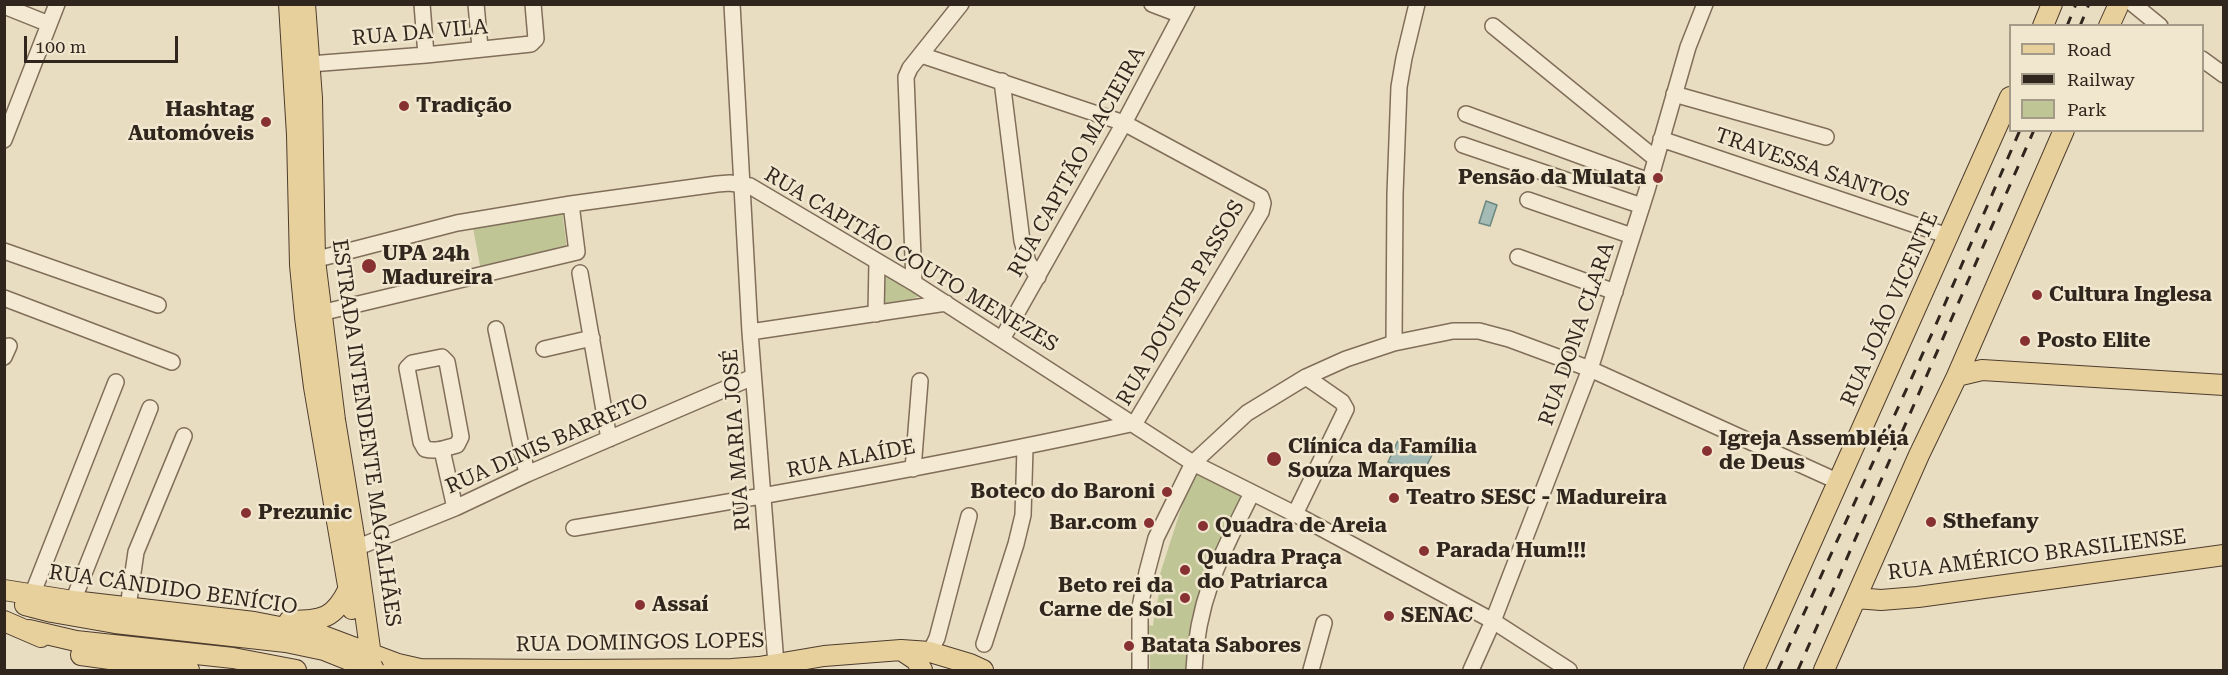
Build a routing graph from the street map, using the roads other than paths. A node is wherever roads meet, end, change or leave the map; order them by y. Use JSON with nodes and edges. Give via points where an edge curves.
{"nodes":[{"id":1,"x":57,"y":4,"type":"edge"},
{"id":2,"x":289,"y":4,"type":"edge"},
{"id":3,"x":305,"y":4,"type":"edge"},
{"id":4,"x":422,"y":4,"type":"edge"},
{"id":5,"x":476,"y":4,"type":"edge"},
{"id":6,"x":533,"y":4,"type":"edge"},
{"id":7,"x":732,"y":4,"type":"edge"},
{"id":8,"x":961,"y":4,"type":"edge"},
{"id":9,"x":1152,"y":4,"type":"edge"},
{"id":10,"x":1417,"y":4,"type":"edge"},
{"id":11,"x":1705,"y":4,"type":"edge"},
{"id":12,"x":2052,"y":4,"type":"edge"},
{"id":13,"x":2119,"y":4,"type":"edge"},
{"id":14,"x":2133,"y":4,"type":"edge"},
{"id":15,"x":4,"y":6,"type":"edge"},
{"id":16,"x":1184,"y":10,"type":"edge"},
{"id":17,"x":50,"y":24,"type":"junction"},
{"id":18,"x":2044,"y":24,"type":"edge"},
{"id":19,"x":2110,"y":24,"type":"edge"},
{"id":20,"x":2158,"y":24,"type":"edge"},
{"id":21,"x":1493,"y":26,"type":"dead end"},
{"id":22,"x":480,"y":48,"type":"junction"},
{"id":23,"x":426,"y":55,"type":"junction"},
{"id":24,"x":921,"y":55,"type":"junction"},
{"id":25,"x":2204,"y":61,"type":"edge"},
{"id":26,"x":310,"y":64,"type":"junction"},
{"id":27,"x":2223,"y":75,"type":"edge"},
{"id":28,"x":1002,"y":81,"type":"junction"},
{"id":29,"x":1674,"y":94,"type":"junction"},
{"id":30,"x":4,"y":96,"type":"edge"},
{"id":31,"x":2009,"y":99,"type":"edge"},
{"id":32,"x":19,"y":102,"type":"junction"},
{"id":33,"x":1466,"y":114,"type":"dead end"},
{"id":34,"x":1124,"y":123,"type":"junction"},
{"id":35,"x":2063,"y":132,"type":"edge"},
{"id":36,"x":1826,"y":137,"type":"dead end"},
{"id":37,"x":4,"y":140,"type":"edge"},
{"id":38,"x":1662,"y":140,"type":"junction"},
{"id":39,"x":1463,"y":145,"type":"dead end"},
{"id":40,"x":1656,"y":159,"type":"junction"},
{"id":41,"x":1649,"y":181,"type":"junction"},
{"id":42,"x":740,"y":184,"type":"junction"},
{"id":43,"x":765,"y":194,"type":"junction"},
{"id":44,"x":1528,"y":200,"type":"dead end"},
{"id":45,"x":571,"y":204,"type":"junction"},
{"id":46,"x":1642,"y":206,"type":"junction"},
{"id":47,"x":742,"y":213,"type":"junction"},
{"id":48,"x":1632,"y":236,"type":"junction"},
{"id":49,"x":1948,"y":236,"type":"junction"},
{"id":50,"x":4,"y":251,"type":"edge"},
{"id":51,"x":1518,"y":257,"type":"dead end"},
{"id":52,"x":877,"y":261,"type":"junction"},
{"id":53,"x":307,"y":262,"type":"junction"},
{"id":54,"x":580,"y":273,"type":"dead end"},
{"id":55,"x":1038,"y":277,"type":"junction"},
{"id":56,"x":914,"y":283,"type":"junction"},
{"id":57,"x":1615,"y":292,"type":"junction"},
{"id":58,"x":4,"y":298,"type":"edge"},
{"id":59,"x":946,"y":303,"type":"junction"},
{"id":60,"x":158,"y":305,"type":"dead end"},
{"id":61,"x":876,"y":314,"type":"junction"},
{"id":62,"x":313,"y":315,"type":"junction"},
{"id":63,"x":496,"y":329,"type":"dead end"},
{"id":64,"x":750,"y":332,"type":"junction"},
{"id":65,"x":592,"y":338,"type":"junction"},
{"id":66,"x":1002,"y":339,"type":"junction"},
{"id":67,"x":1394,"y":343,"type":"junction"},
{"id":68,"x":544,"y":349,"type":"dead end"},
{"id":69,"x":1969,"y":349,"type":"junction"},
{"id":70,"x":172,"y":362,"type":"dead end"},
{"id":71,"x":1590,"y":369,"type":"junction"},
{"id":72,"x":1982,"y":370,"type":"junction"},
{"id":73,"x":1957,"y":376,"type":"junction"},
{"id":74,"x":753,"y":377,"type":"junction"},
{"id":75,"x":1306,"y":377,"type":"junction"},
{"id":76,"x":920,"y":381,"type":"dead end"},
{"id":77,"x":116,"y":382,"type":"dead end"},
{"id":78,"x":2223,"y":385,"type":"edge"},
{"id":79,"x":150,"y":408,"type":"dead end"},
{"id":80,"x":1135,"y":423,"type":"junction"},
{"id":81,"x":184,"y":436,"type":"dead end"},
{"id":82,"x":609,"y":439,"type":"junction"},
{"id":83,"x":1025,"y":448,"type":"junction"},
{"id":84,"x":442,"y":450,"type":"junction"},
{"id":85,"x":1193,"y":463,"type":"junction"},
{"id":86,"x":913,"y":469,"type":"junction"},
{"id":87,"x":527,"y":474,"type":"junction"},
{"id":88,"x":1839,"y":482,"type":"junction"},
{"id":89,"x":1252,"y":493,"type":"junction"},
{"id":90,"x":762,"y":497,"type":"junction"},
{"id":91,"x":455,"y":508,"type":"junction"},
{"id":92,"x":1295,"y":514,"type":"junction"},
{"id":93,"x":969,"y":516,"type":"dead end"},
{"id":94,"x":574,"y":528,"type":"dead end"},
{"id":95,"x":356,"y":548,"type":"junction"},
{"id":96,"x":2223,"y":555,"type":"edge"},
{"id":97,"x":349,"y":588,"type":"junction"},
{"id":98,"x":4,"y":590,"type":"edge"},
{"id":99,"x":32,"y":595,"type":"junction"},
{"id":100,"x":4,"y":597,"type":"edge"},
{"id":101,"x":1856,"y":598,"type":"junction"},
{"id":102,"x":73,"y":601,"type":"junction"},
{"id":103,"x":128,"y":607,"type":"junction"},
{"id":104,"x":4,"y":621,"type":"edge"},
{"id":105,"x":1493,"y":621,"type":"junction"},
{"id":106,"x":254,"y":622,"type":"junction"},
{"id":107,"x":1324,"y":623,"type":"dead end"},
{"id":108,"x":29,"y":630,"type":"junction"},
{"id":109,"x":984,"y":644,"type":"dead end"},
{"id":110,"x":901,"y":650,"type":"junction"},
{"id":111,"x":930,"y":652,"type":"junction"},
{"id":112,"x":847,"y":655,"type":"junction"},
{"id":113,"x":776,"y":664,"type":"junction"},
{"id":114,"x":372,"y":665,"type":"edge"},
{"id":115,"x":151,"y":668,"type":"edge"},
{"id":116,"x":189,"y":670,"type":"edge"},
{"id":117,"x":296,"y":670,"type":"edge"},
{"id":118,"x":807,"y":670,"type":"edge"},
{"id":119,"x":922,"y":670,"type":"edge"},
{"id":120,"x":983,"y":670,"type":"edge"},
{"id":121,"x":1140,"y":670,"type":"edge"},
{"id":122,"x":1194,"y":670,"type":"edge"},
{"id":123,"x":1311,"y":670,"type":"edge"},
{"id":124,"x":1471,"y":670,"type":"edge"},
{"id":125,"x":1569,"y":670,"type":"edge"},
{"id":126,"x":1754,"y":670,"type":"edge"},
{"id":127,"x":1824,"y":670,"type":"edge"}],
"edges":[{"from":1,"to":17,"type":"street"},
{"from":2,"to":53,"type":"main road","name":"ESTRADA INTENDENTE MAGALHÃES"},
{"from":3,"to":26,"type":"main road","name":"ESTRADA INTENDENTE MAGALHÃES"},
{"from":4,"to":23,"type":"street"},
{"from":5,"to":22,"type":"street"},
{"from":6,"to":22,"type":"street","name":"RUA DA VILA","via":[[534,42]]},
{"from":7,"to":42,"type":"street","name":"RUA MARIA JOSÉ"},
{"from":8,"to":24,"type":"street"},
{"from":9,"to":16,"type":"street"},
{"from":10,"to":67,"type":"street","via":[[1399,87]]},
{"from":11,"to":29,"type":"street","name":"RUA DONA CLARA"},
{"from":12,"to":18,"type":"main road"},
{"from":13,"to":19,"type":"main road"},
{"from":14,"to":20,"type":"street"},
{"from":15,"to":17,"type":"street"},
{"from":16,"to":34,"type":"street","name":"RUA CAPITÃO MACIEIRA"},
{"from":17,"to":32,"type":"street"},
{"from":21,"to":40,"type":"street"},
{"from":22,"to":23,"type":"street","name":"RUA DA VILA"},
{"from":23,"to":26,"type":"street","name":"RUA DA VILA"},
{"from":24,"to":28,"type":"street"},
{"from":24,"to":56,"type":"street","via":[[910,68],[905,86]]},
{"from":25,"to":27,"type":"street"},
{"from":26,"to":53,"type":"main road","name":"ESTRADA INTENDENTE MAGALHÃES"},
{"from":28,"to":34,"type":"street"},
{"from":28,"to":55,"type":"street","via":[[1022,241],[1028,262]]},
{"from":29,"to":36,"type":"street"},
{"from":29,"to":38,"type":"street","name":"RUA DONA CLARA"},
{"from":30,"to":32,"type":"street"},
{"from":31,"to":49,"type":"main road","name":"RUA JOÃO VICENTE"},
{"from":32,"to":37,"type":"street"},
{"from":33,"to":41,"type":"street"},
{"from":34,"to":55,"type":"street","name":"RUA CAPITÃO MACIEIRA"},
{"from":34,"to":80,"type":"street","name":"RUA DOUTOR PASSOS","via":[[1257,194],[1263,203]]},
{"from":35,"to":69,"type":"main road"},
{"from":38,"to":40,"type":"street","name":"RUA DONA CLARA"},
{"from":38,"to":49,"type":"street","name":"TRAVESSA SANTOS"},
{"from":39,"to":46,"type":"street"},
{"from":40,"to":41,"type":"street","name":"RUA DONA CLARA"},
{"from":41,"to":46,"type":"street","name":"RUA DONA CLARA"},
{"from":42,"to":43,"type":"street","name":"RUA CAPITÃO COUTO MENEZES"},
{"from":42,"to":45,"type":"street","name":"RUA CAPITÃO COUTO MENEZES"},
{"from":42,"to":47,"type":"street","name":"RUA MARIA JOSÉ"},
{"from":43,"to":47,"type":"street"},
{"from":43,"to":52,"type":"street","name":"RUA CAPITÃO COUTO MENEZES"},
{"from":44,"to":48,"type":"street"},
{"from":45,"to":53,"type":"street","name":"RUA CAPITÃO COUTO MENEZES","via":[[457,223]]},
{"from":45,"to":62,"type":"street","via":[[577,252]]},
{"from":46,"to":48,"type":"street","name":"RUA DONA CLARA"},
{"from":47,"to":64,"type":"street","name":"RUA MARIA JOSÉ"},
{"from":48,"to":57,"type":"street","name":"RUA DONA CLARA"},
{"from":49,"to":88,"type":"main road","name":"RUA JOÃO VICENTE"},
{"from":50,"to":60,"type":"street"},
{"from":51,"to":57,"type":"street"},
{"from":52,"to":56,"type":"street","name":"RUA CAPITÃO COUTO MENEZES"},
{"from":52,"to":61,"type":"street"},
{"from":53,"to":62,"type":"main road","name":"ESTRADA INTENDENTE MAGALHÃES"},
{"from":54,"to":65,"type":"street"},
{"from":55,"to":66,"type":"street","name":"RUA CAPITÃO MACIEIRA"},
{"from":56,"to":59,"type":"street","name":"RUA CAPITÃO COUTO MENEZES"},
{"from":57,"to":71,"type":"street","name":"RUA DONA CLARA"},
{"from":58,"to":70,"type":"street"},
{"from":59,"to":61,"type":"street"},
{"from":59,"to":66,"type":"street","name":"RUA CAPITÃO COUTO MENEZES"},
{"from":61,"to":64,"type":"street"},
{"from":62,"to":95,"type":"main road","name":"ESTRADA INTENDENTE MAGALHÃES"},
{"from":62,"to":97,"type":"main road","name":"ESTRADA INTENDENTE MAGALHÃES","via":[[314,387]]},
{"from":63,"to":87,"type":"street"},
{"from":64,"to":74,"type":"street","name":"RUA MARIA JOSÉ"},
{"from":65,"to":68,"type":"street"},
{"from":65,"to":82,"type":"street"},
{"from":66,"to":80,"type":"street","name":"RUA CAPITÃO COUTO MENEZES"},
{"from":67,"to":71,"type":"street","via":[[1453,331],[1479,331]]},
{"from":67,"to":75,"type":"street"},
{"from":69,"to":72,"type":"main road"},
{"from":69,"to":73,"type":"main road"},
{"from":71,"to":88,"type":"street"},
{"from":71,"to":105,"type":"street","name":"RUA DONA CLARA"},
{"from":72,"to":73,"type":"main road"},
{"from":72,"to":78,"type":"main road"},
{"from":73,"to":101,"type":"main road"},
{"from":74,"to":82,"type":"street","name":"RUA DINIS BARRETO"},
{"from":74,"to":90,"type":"street","name":"RUA MARIA JOSÉ"},
{"from":75,"to":85,"type":"street","via":[[1247,413]]},
{"from":75,"to":92,"type":"street","via":[[1347,409]]},
{"from":76,"to":86,"type":"street"},
{"from":77,"to":99,"type":"street"},
{"from":79,"to":102,"type":"street"},
{"from":80,"to":83,"type":"street","name":"RUA ALAÍDE"},
{"from":80,"to":85,"type":"street","name":"RUA CAPITÃO COUTO MENEZES"},
{"from":81,"to":103,"type":"street","via":[[136,552]]},
{"from":82,"to":87,"type":"street","name":"RUA DINIS BARRETO"},
{"from":83,"to":86,"type":"street","name":"RUA ALAÍDE"},
{"from":83,"to":109,"type":"street","via":[[1023,515]]},
{"from":84,"to":84,"type":"street","via":[[423,446],[407,368],[412,363],[440,357],[447,363],[461,437],[457,445]]},
{"from":84,"to":91,"type":"street"},
{"from":85,"to":89,"type":"street","name":"RUA CAPITÃO COUTO MENEZES"},
{"from":85,"to":121,"type":"street","via":[[1156,538],[1147,572],[1140,607]]},
{"from":86,"to":90,"type":"street","name":"RUA ALAÍDE"},
{"from":87,"to":91,"type":"street","name":"RUA DINIS BARRETO"},
{"from":88,"to":126,"type":"main road","name":"RUA JOÃO VICENTE"},
{"from":89,"to":92,"type":"street","name":"RUA CAPITÃO COUTO MENEZES"},
{"from":89,"to":122,"type":"street","via":[[1205,597]]},
{"from":90,"to":94,"type":"street","name":"RUA ALAÍDE"},
{"from":90,"to":113,"type":"street","name":"RUA MARIA JOSÉ"},
{"from":91,"to":95,"type":"street","name":"RUA DINIS BARRETO"},
{"from":92,"to":105,"type":"street","name":"RUA CAPITÃO COUTO MENEZES"},
{"from":93,"to":111,"type":"street"},
{"from":95,"to":114,"type":"main road","name":"ESTRADA INTENDENTE MAGALHÃES"},
{"from":96,"to":101,"type":"main road","name":"RUA AMÉRICO BRASILIENSE","via":[[1918,597]]},
{"from":97,"to":106,"type":"main road","via":[[335,612],[321,618]]},
{"from":97,"to":114,"type":"main road","name":"ESTRADA INTENDENTE MAGALHÃES","via":[[359,640]]},
{"from":98,"to":99,"type":"main road","name":"RUA CÂNDIDO BENÍCIO"},
{"from":99,"to":102,"type":"main road","name":"RUA CÂNDIDO BENÍCIO"},
{"from":100,"to":114,"type":"main road","via":[[28,607],[78,617],[305,646]]},
{"from":101,"to":127,"type":"main road"},
{"from":102,"to":103,"type":"main road","name":"RUA CÂNDIDO BENÍCIO"},
{"from":103,"to":106,"type":"main road","name":"RUA CÂNDIDO BENÍCIO"},
{"from":104,"to":108,"type":"main road"},
{"from":105,"to":124,"type":"street","name":"RUA DONA CLARA"},
{"from":105,"to":125,"type":"street","name":"RUA CAPITÃO COUTO MENEZES"},
{"from":106,"to":114,"type":"main road","name":"RUA CÂNDIDO BENÍCIO","via":[[321,635]]},
{"from":107,"to":123,"type":"street"},
{"from":108,"to":115,"type":"main road","via":[[80,655]]},
{"from":108,"to":117,"type":"main road","via":[[83,642],[233,658]]},
{"from":110,"to":111,"type":"main road","name":"RUA DOMINGOS LOPES"},
{"from":110,"to":112,"type":"main road","name":"RUA DOMINGOS LOPES"},
{"from":110,"to":119,"type":"main road","via":[[916,660]]},
{"from":111,"to":120,"type":"main road","name":"RUA DOMINGOS LOPES"},
{"from":112,"to":113,"type":"main road","name":"RUA DOMINGOS LOPES"},
{"from":112,"to":118,"type":"main road"},
{"from":113,"to":114,"type":"main road","name":"RUA DOMINGOS LOPES","via":[[732,669],[434,670],[398,664]]},
{"from":115,"to":116,"type":"main road"}]}
